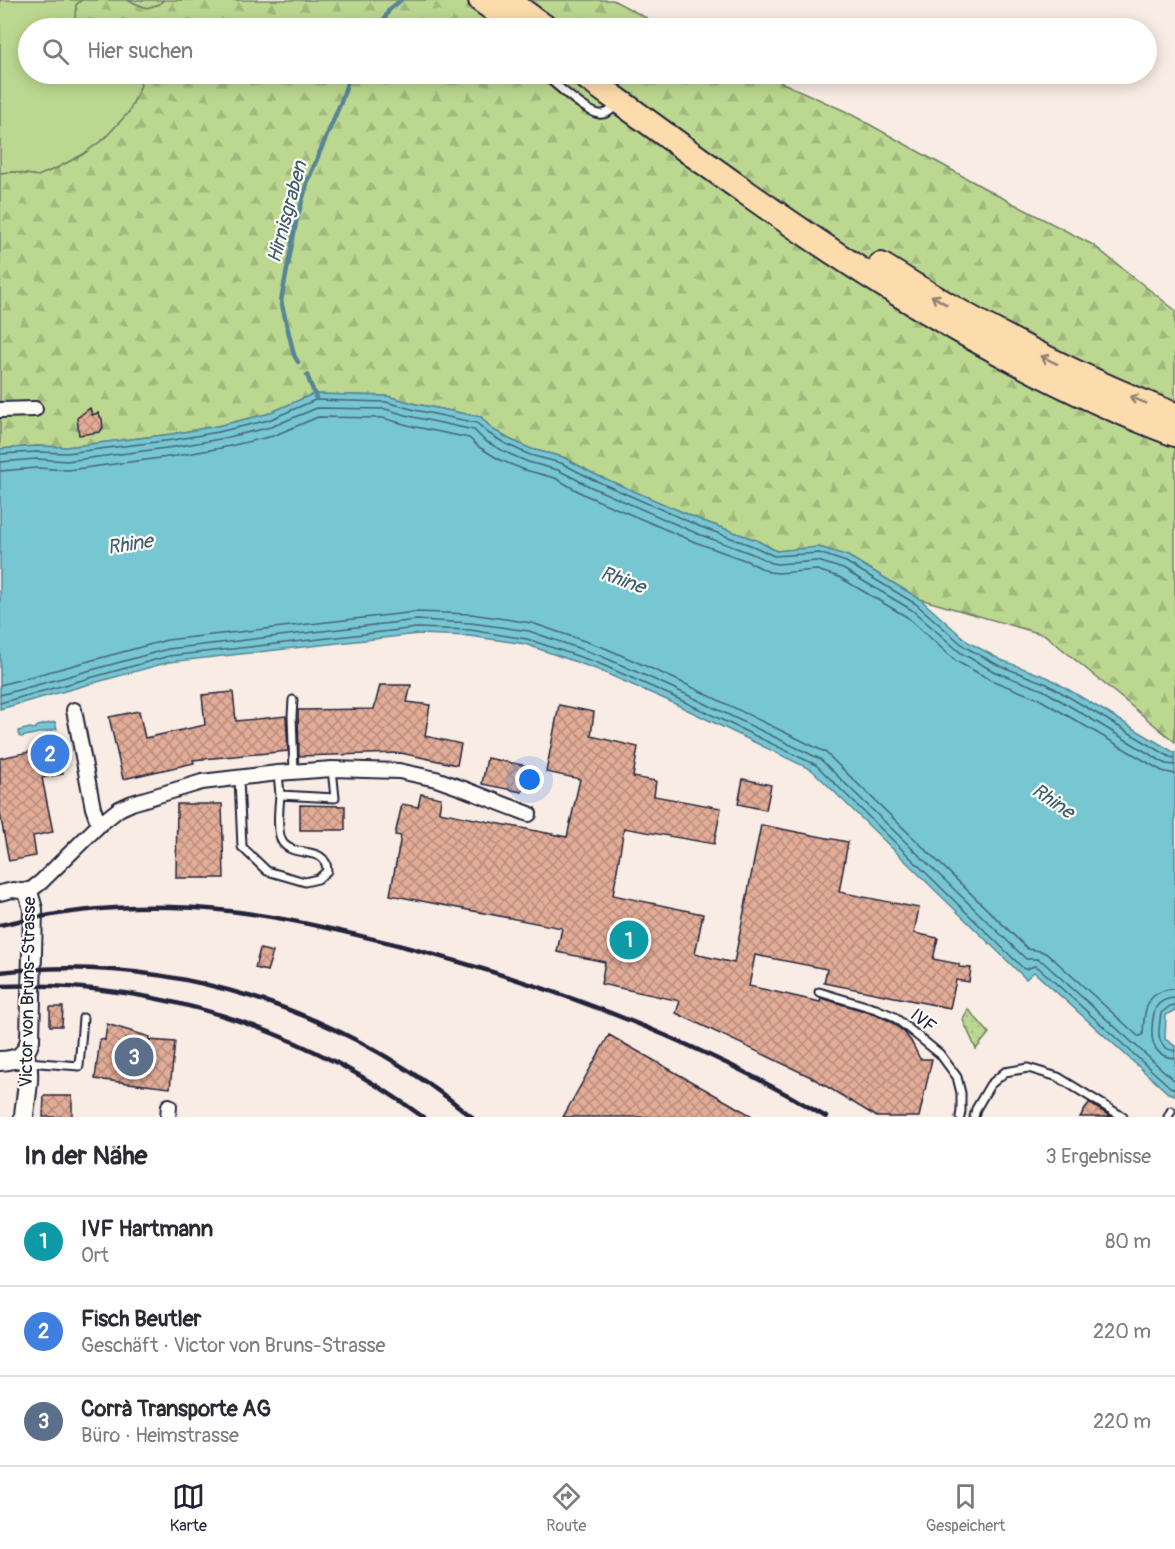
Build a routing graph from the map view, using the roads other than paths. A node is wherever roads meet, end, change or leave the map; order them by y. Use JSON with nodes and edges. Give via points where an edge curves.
{"nodes":[{"id":1,"x":491,"y":1,"type":"edge"},
{"id":2,"x":509,"y":18,"type":"edge"},
{"id":3,"x":526,"y":18,"type":"edge"},
{"id":4,"x":556,"y":84,"type":"edge"},
{"id":5,"x":596,"y":84,"type":"edge"},
{"id":6,"x":622,"y":84,"type":"edge"},
{"id":7,"x":619,"y":100,"type":"junction"},
{"id":8,"x":1111,"y":408,"type":"junction"},
{"id":9,"x":35,"y":409,"type":"dead end"},
{"id":10,"x":0,"y":410,"type":"edge"},
{"id":11,"x":1175,"y":415,"type":"edge"},
{"id":12,"x":1175,"y":434,"type":"edge"},
{"id":13,"x":1175,"y":442,"type":"edge"},
{"id":14,"x":293,"y":700,"type":"dead end"},
{"id":15,"x":74,"y":710,"type":"dead end"},
{"id":16,"x":332,"y":769,"type":"junction"},
{"id":17,"x":294,"y":772,"type":"junction"},
{"id":18,"x":278,"y":773,"type":"junction"},
{"id":19,"x":239,"y":778,"type":"junction"},
{"id":20,"x":280,"y":795,"type":"junction"},
{"id":21,"x":529,"y":814,"type":"dead end"},
{"id":22,"x":99,"y":825,"type":"junction"},
{"id":23,"x":28,"y":892,"type":"junction"},
{"id":24,"x":0,"y":893,"type":"edge"},
{"id":25,"x":819,"y":992,"type":"dead end"},
{"id":26,"x":83,"y":1018,"type":"dead end"},
{"id":27,"x":25,"y":1058,"type":"junction"},
{"id":28,"x":0,"y":1061,"type":"edge"},
{"id":29,"x":24,"y":1117,"type":"edge"},
{"id":30,"x":960,"y":1117,"type":"edge"},
{"id":31,"x":974,"y":1117,"type":"edge"},
{"id":32,"x":1123,"y":1117,"type":"edge"}],
"edges":[{"from":1,"to":2,"type":"highway"},
{"from":1,"to":3,"type":"highway"},
{"from":4,"to":7,"type":"lane","via":[[599,114],[610,112]]},
{"from":5,"to":7,"type":"highway"},
{"from":11,"to":6,"type":"highway","one_way":true,"via":[[1040,356],[945,304],[842,240]]},
{"from":7,"to":8,"type":"highway","via":[[889,290],[1004,356]]},
{"from":8,"to":12,"type":"highway"},
{"from":8,"to":13,"type":"highway"},
{"from":9,"to":10,"type":"street"},
{"from":14,"to":17,"type":"lane"},
{"from":15,"to":22,"type":"street"},
{"from":16,"to":17,"type":"street","name":"Victor von Bruns-Strasse"},
{"from":16,"to":20,"type":"lane","via":[[336,798]]},
{"from":16,"to":21,"type":"street","name":"Victor von Bruns-Strasse","via":[[399,771],[436,779]]},
{"from":17,"to":18,"type":"street","name":"Victor von Bruns-Strasse"},
{"from":18,"to":19,"type":"street","name":"Victor von Bruns-Strasse"},
{"from":18,"to":20,"type":"lane"},
{"from":19,"to":20,"type":"lane","via":[[242,847],[267,871],[304,882],[318,879],[327,871],[321,856],[283,844],[279,835]]},
{"from":19,"to":22,"type":"street","name":"Victor von Bruns-Strasse","via":[[202,782],[132,803]]},
{"from":22,"to":23,"type":"street","name":"Victor von Bruns-Strasse"},
{"from":23,"to":24,"type":"street"},
{"from":23,"to":27,"type":"street","name":"Victor von Bruns-Strasse","via":[[33,909],[30,1040]]},
{"from":25,"to":30,"type":"lane","name":"IVF","via":[[893,1016],[940,1054],[957,1077]]},
{"from":26,"to":27,"type":"lane","via":[[79,1066]]},
{"from":27,"to":28,"type":"street"},
{"from":27,"to":29,"type":"street","name":"Victor von Bruns-Strasse","via":[[28,1070]]},
{"from":31,"to":32,"type":"lane","via":[[990,1085],[1005,1072],[1028,1068],[1058,1077]]}]}
